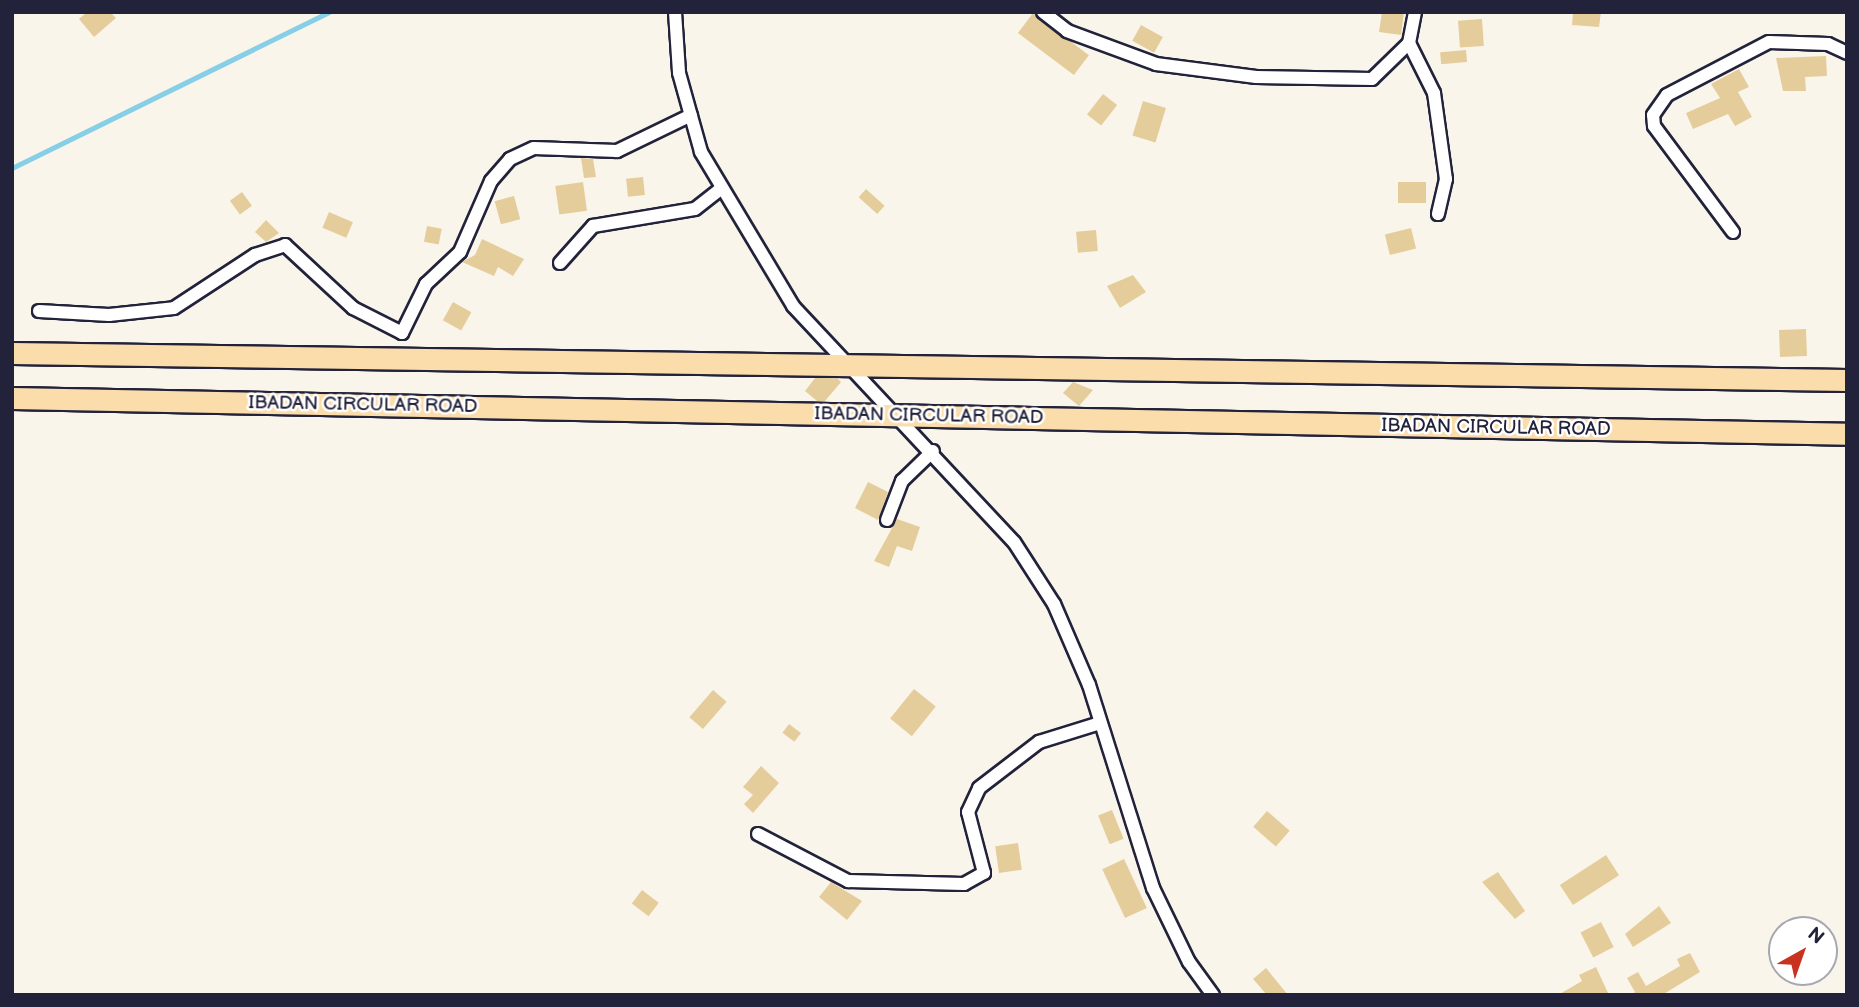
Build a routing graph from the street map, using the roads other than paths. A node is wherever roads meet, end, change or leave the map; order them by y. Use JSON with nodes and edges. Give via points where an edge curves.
{"nodes":[{"id":1,"x":675,"y":12,"type":"edge"},
{"id":2,"x":1043,"y":12,"type":"edge"},
{"id":3,"x":1415,"y":12,"type":"edge"},
{"id":4,"x":1409,"y":43,"type":"junction"},
{"id":5,"x":1847,"y":53,"type":"edge"},
{"id":6,"x":691,"y":115,"type":"junction"},
{"id":7,"x":722,"y":188,"type":"junction"},
{"id":8,"x":1438,"y":214,"type":"dead end"},
{"id":9,"x":1732,"y":232,"type":"dead end"},
{"id":10,"x":560,"y":263,"type":"dead end"},
{"id":11,"x":39,"y":311,"type":"dead end"},
{"id":12,"x":12,"y":354,"type":"edge"},
{"id":13,"x":1847,"y":380,"type":"edge"},
{"id":14,"x":12,"y":398,"type":"edge"},
{"id":15,"x":1847,"y":434,"type":"edge"},
{"id":16,"x":933,"y":451,"type":"junction"},
{"id":17,"x":887,"y":520,"type":"dead end"},
{"id":18,"x":1100,"y":723,"type":"junction"},
{"id":19,"x":758,"y":834,"type":"dead end"},
{"id":20,"x":1213,"y":995,"type":"edge"}],
"edges":[{"from":1,"to":6,"type":"street"},
{"from":2,"to":4,"type":"street","via":[[1067,31],[1156,64],[1256,77],[1372,79]]},
{"from":3,"to":4,"type":"street"},
{"from":4,"to":8,"type":"street","via":[[1434,93],[1446,179]]},
{"from":5,"to":9,"type":"street","via":[[1828,44],[1769,42],[1667,95],[1653,115],[1654,126]]},
{"from":6,"to":7,"type":"street","via":[[701,152]]},
{"from":6,"to":11,"type":"street","via":[[617,151],[534,148],[510,159],[491,181],[460,253],[426,284],[402,333],[353,309],[285,245],[255,255],[174,308],[109,315]]},
{"from":7,"to":10,"type":"street","via":[[695,209],[593,226]]},
{"from":7,"to":16,"type":"street","via":[[793,306]]},
{"from":12,"to":13,"type":"highway"},
{"from":14,"to":15,"type":"highway","name":"IBADAN CIRCULAR ROAD"},
{"from":16,"to":17,"type":"street","via":[[902,481]]},
{"from":16,"to":18,"type":"street","via":[[1014,542],[1054,604]]},
{"from":18,"to":19,"type":"street","via":[[1039,742],[979,788],[968,812],[984,873],[964,884],[848,881]]},
{"from":18,"to":20,"type":"street","via":[[1153,888],[1189,962]]}]}
